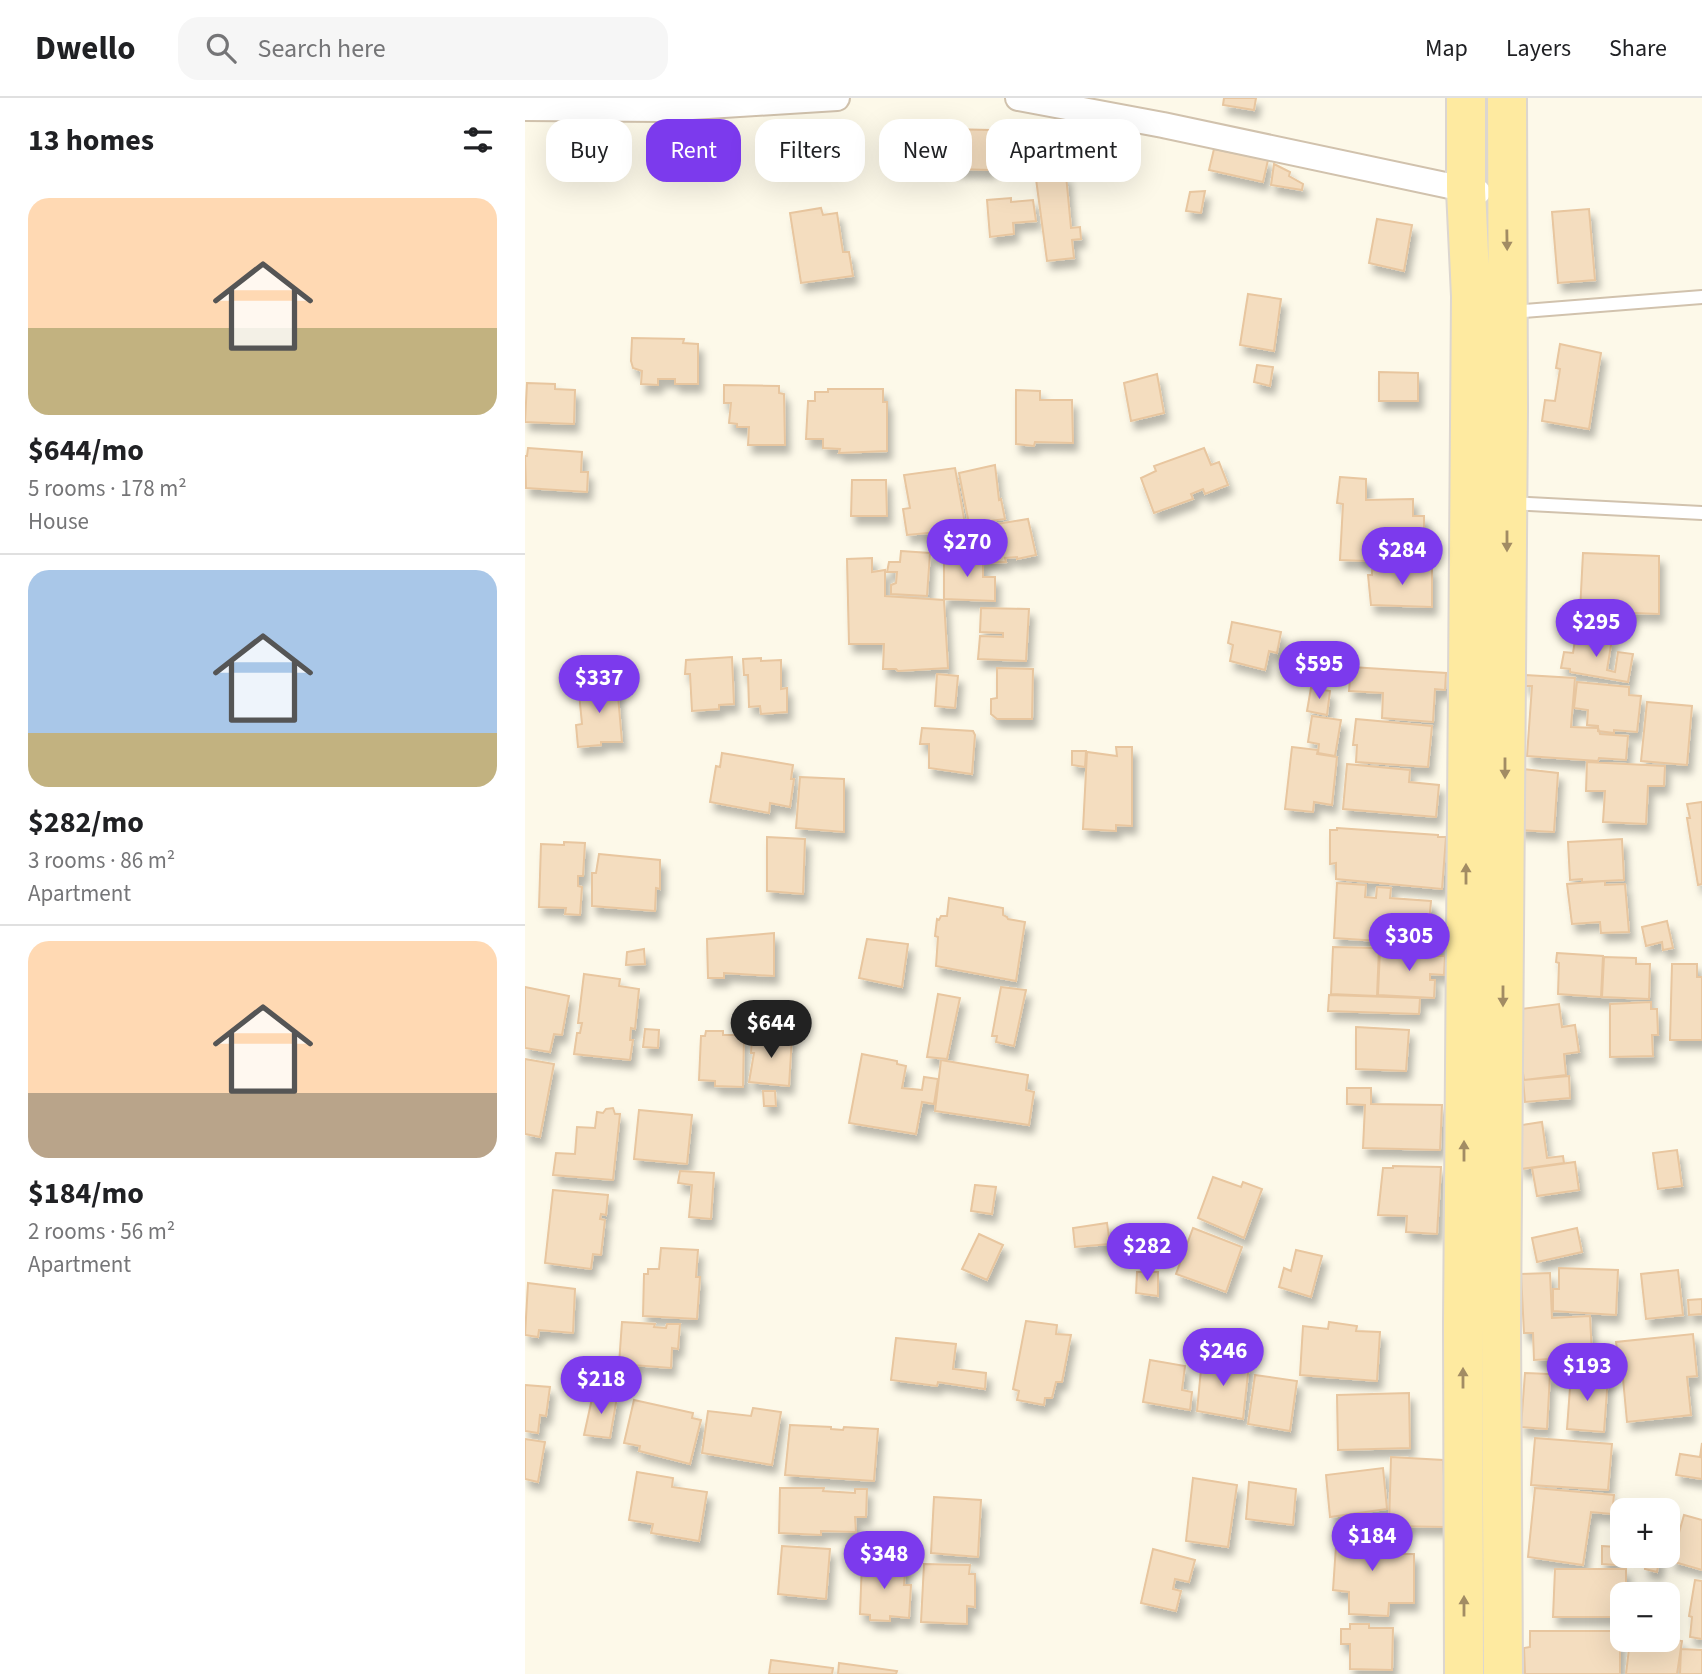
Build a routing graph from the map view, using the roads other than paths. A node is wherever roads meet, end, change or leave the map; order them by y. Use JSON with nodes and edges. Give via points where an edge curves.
{"nodes":[{"id":1,"x":837,"y":98,"type":"edge"},
{"id":2,"x":1019,"y":98,"type":"edge"},
{"id":3,"x":1466,"y":98,"type":"edge"},
{"id":4,"x":1507,"y":98,"type":"edge"},
{"id":5,"x":525,"y":108,"type":"edge"},
{"id":6,"x":1466,"y":190,"type":"junction"},
{"id":7,"x":1506,"y":195,"type":"junction"},
{"id":8,"x":1702,"y":298,"type":"edge"},
{"id":9,"x":1508,"y":312,"type":"junction"},
{"id":10,"x":1488,"y":501,"type":"junction"},
{"id":11,"x":1702,"y":513,"type":"edge"},
{"id":12,"x":1464,"y":1674,"type":"edge"},
{"id":13,"x":1503,"y":1674,"type":"edge"}],
"edges":[{"from":1,"to":5,"type":"street","via":[[660,109]]},
{"from":2,"to":6,"type":"street"},
{"from":3,"to":6,"type":"main road"},
{"from":4,"to":7,"type":"main road"},
{"from":6,"to":7,"type":"street"},
{"from":6,"to":10,"type":"main road"},
{"from":7,"to":9,"type":"main road","one_way":true},
{"from":8,"to":9,"type":"lane"},
{"from":9,"to":10,"type":"main road"},
{"from":10,"to":11,"type":"lane"},
{"from":12,"to":10,"type":"main road","one_way":true,"via":[[1463,1325]]},
{"from":10,"to":13,"type":"main road","one_way":true}]}
